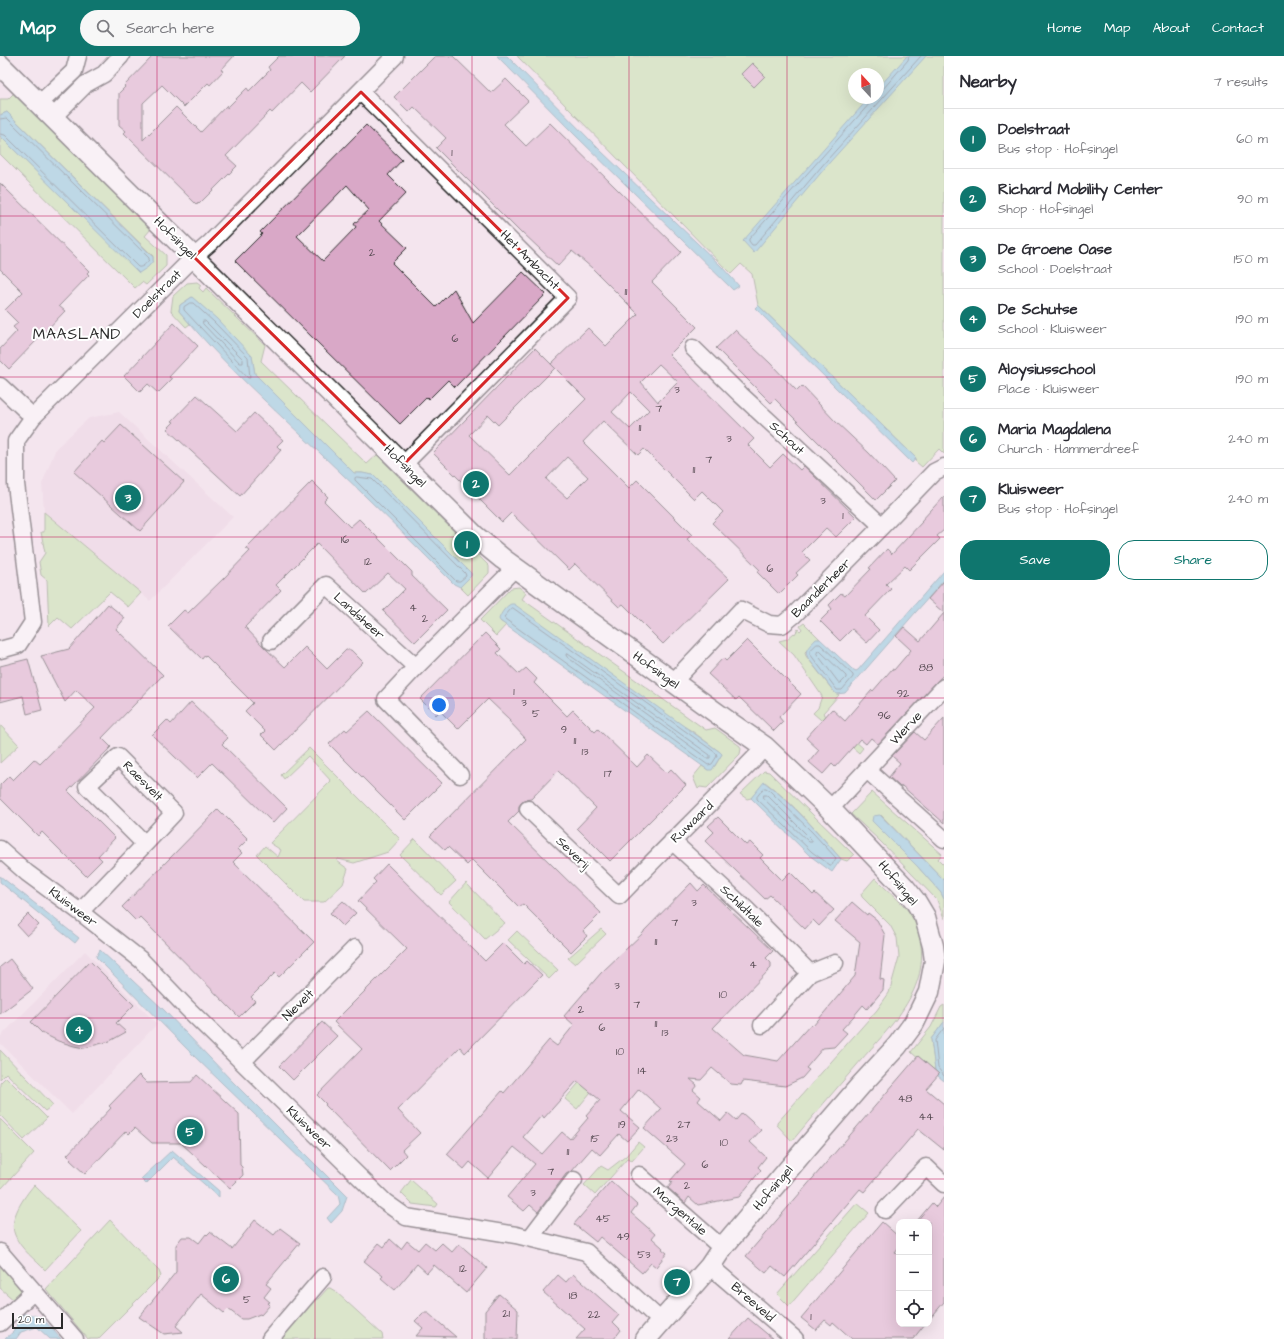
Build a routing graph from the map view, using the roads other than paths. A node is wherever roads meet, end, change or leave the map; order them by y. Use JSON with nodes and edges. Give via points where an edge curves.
{"nodes":[{"id":1,"x":79,"y":56,"type":"edge"},
{"id":2,"x":121,"y":56,"type":"edge"},
{"id":3,"x":393,"y":57,"type":"edge"},
{"id":4,"x":3,"y":74,"type":"edge"},
{"id":5,"x":104,"y":74,"type":"junction"},
{"id":6,"x":361,"y":92,"type":"junction"},
{"id":7,"x":46,"y":111,"type":"junction"},
{"id":8,"x":194,"y":257,"type":"junction"},
{"id":9,"x":693,"y":348,"type":"dead end"},
{"id":10,"x":0,"y":386,"type":"edge"},
{"id":11,"x":33,"y":417,"type":"junction"},
{"id":12,"x":404,"y":464,"type":"junction"},
{"id":13,"x":944,"y":467,"type":"edge"},
{"id":14,"x":882,"y":526,"type":"junction"},
{"id":15,"x":515,"y":568,"type":"junction"},
{"id":16,"x":270,"y":641,"type":"dead end"},
{"id":17,"x":0,"y":650,"type":"edge"},
{"id":18,"x":416,"y":667,"type":"junction"},
{"id":19,"x":673,"y":682,"type":"junction"},
{"id":20,"x":944,"y":687,"type":"edge"},
{"id":21,"x":765,"y":748,"type":"junction"},
{"id":22,"x":867,"y":770,"type":"junction"},
{"id":23,"x":460,"y":775,"type":"dead end"},
{"id":24,"x":528,"y":809,"type":"dead end"},
{"id":25,"x":830,"y":809,"type":"junction"},
{"id":26,"x":944,"y":839,"type":"edge"},
{"id":27,"x":672,"y":841,"type":"junction"},
{"id":28,"x":145,"y":844,"type":"junction"},
{"id":29,"x":0,"y":849,"type":"edge"},
{"id":30,"x":619,"y":896,"type":"joint"},
{"id":31,"x":80,"y":912,"type":"junction"},
{"id":32,"x":355,"y":948,"type":"dead end"},
{"id":33,"x":835,"y":963,"type":"dead end"},
{"id":34,"x":810,"y":974,"type":"junction"},
{"id":35,"x":938,"y":980,"type":"edge"},
{"id":36,"x":762,"y":1025,"type":"dead end"},
{"id":37,"x":242,"y":1062,"type":"junction"},
{"id":38,"x":638,"y":1175,"type":"dead end"},
{"id":39,"x":574,"y":1180,"type":"dead end"},
{"id":40,"x":944,"y":1184,"type":"edge"},
{"id":41,"x":885,"y":1210,"type":"dead end"},
{"id":42,"x":530,"y":1238,"type":"junction"},
{"id":43,"x":722,"y":1248,"type":"junction"},
{"id":44,"x":0,"y":1252,"type":"edge"},
{"id":45,"x":710,"y":1266,"type":"junction"},
{"id":46,"x":323,"y":1277,"type":"dead end"},
{"id":47,"x":34,"y":1291,"type":"junction"},
{"id":48,"x":661,"y":1321,"type":"junction"},
{"id":49,"x":0,"y":1323,"type":"edge"},
{"id":50,"x":75,"y":1339,"type":"edge"},
{"id":51,"x":270,"y":1339,"type":"edge"},
{"id":52,"x":646,"y":1339,"type":"edge"},
{"id":53,"x":795,"y":1339,"type":"edge"}],
"edges":[{"from":1,"to":5,"type":"street","via":[[88,70]]},
{"from":1,"to":7,"type":"street","via":[[74,71]]},
{"from":2,"to":5,"type":"street"},
{"from":3,"to":6,"type":"street","name":"Doelstraat"},
{"from":4,"to":7,"type":"street","name":"Hofsingel"},
{"from":5,"to":7,"type":"street"},
{"from":6,"to":8,"type":"street","name":"Doelstraat"},
{"from":6,"to":12,"type":"street","name":"Het Ambacht","via":[[568,298]]},
{"from":7,"to":8,"type":"street","name":"Hofsingel"},
{"from":8,"to":11,"type":"street","name":"Doelstraat"},
{"from":8,"to":12,"type":"street","name":"Hofsingel"},
{"from":9,"to":14,"type":"street","name":"Schout"},
{"from":10,"to":11,"type":"street"},
{"from":11,"to":17,"type":"street","name":"Doelstraat","via":[[16,441],[16,484],[33,622],[18,645]]},
{"from":12,"to":15,"type":"street","name":"Hofsingel","via":[[475,536]]},
{"from":13,"to":14,"type":"street","name":"Baanderheer","via":[[934,472]]},
{"from":14,"to":19,"type":"street","name":"Baanderheer","via":[[782,625],[769,624],[741,610]]},
{"from":15,"to":18,"type":"street"},
{"from":15,"to":19,"type":"street","name":"Hofsingel"},
{"from":16,"to":18,"type":"street","name":"Landsheer","via":[[326,585]]},
{"from":18,"to":23,"type":"street","via":[[386,699]]},
{"from":19,"to":21,"type":"street","name":"Hofsingel"},
{"from":20,"to":22,"type":"street","name":"Werve"},
{"from":21,"to":25,"type":"street","name":"Hofsingel"},
{"from":21,"to":27,"type":"street","name":"Ruwaard"},
{"from":22,"to":25,"type":"street","name":"Werve"},
{"from":22,"to":26,"type":"street"},
{"from":24,"to":30,"type":"street","name":"Severij"},
{"from":25,"to":35,"type":"street","name":"Hofsingel","via":[[916,902],[925,917]]},
{"from":27,"to":30,"type":"street","name":"Ruwaard"},
{"from":27,"to":34,"type":"street","name":"Schildtale"},
{"from":28,"to":28,"type":"street","name":"Raesvelt","via":[[174,812],[118,757],[87,786]]},
{"from":28,"to":31,"type":"street","name":"Raesvelt"},
{"from":29,"to":31,"type":"street","name":"Kluisweer","via":[[27,874]]},
{"from":31,"to":37,"type":"street","name":"Kluisweer","via":[[141,960]]},
{"from":32,"to":37,"type":"street","name":"Nievelt"},
{"from":33,"to":34,"type":"street"},
{"from":34,"to":36,"type":"street"},
{"from":35,"to":43,"type":"street","name":"Hofsingel","via":[[929,992],[914,1023],[897,1046]]},
{"from":37,"to":42,"type":"street","name":"Kluisweer","via":[[385,1202],[406,1217]]},
{"from":38,"to":43,"type":"street","name":"Morgentale"},
{"from":39,"to":42,"type":"street"},
{"from":40,"to":41,"type":"street","via":[[926,1167]]},
{"from":42,"to":48,"type":"street","name":"Kluisweer","via":[[586,1252]]},
{"from":43,"to":45,"type":"street","name":"Hofsingel"},
{"from":44,"to":47,"type":"street"},
{"from":45,"to":48,"type":"street","name":"Hofsingel"},
{"from":45,"to":53,"type":"street","name":"Breeveld"},
{"from":46,"to":51,"type":"street"},
{"from":47,"to":49,"type":"street"},
{"from":47,"to":50,"type":"street"},
{"from":48,"to":52,"type":"street","name":"Hofsingel"}]}
